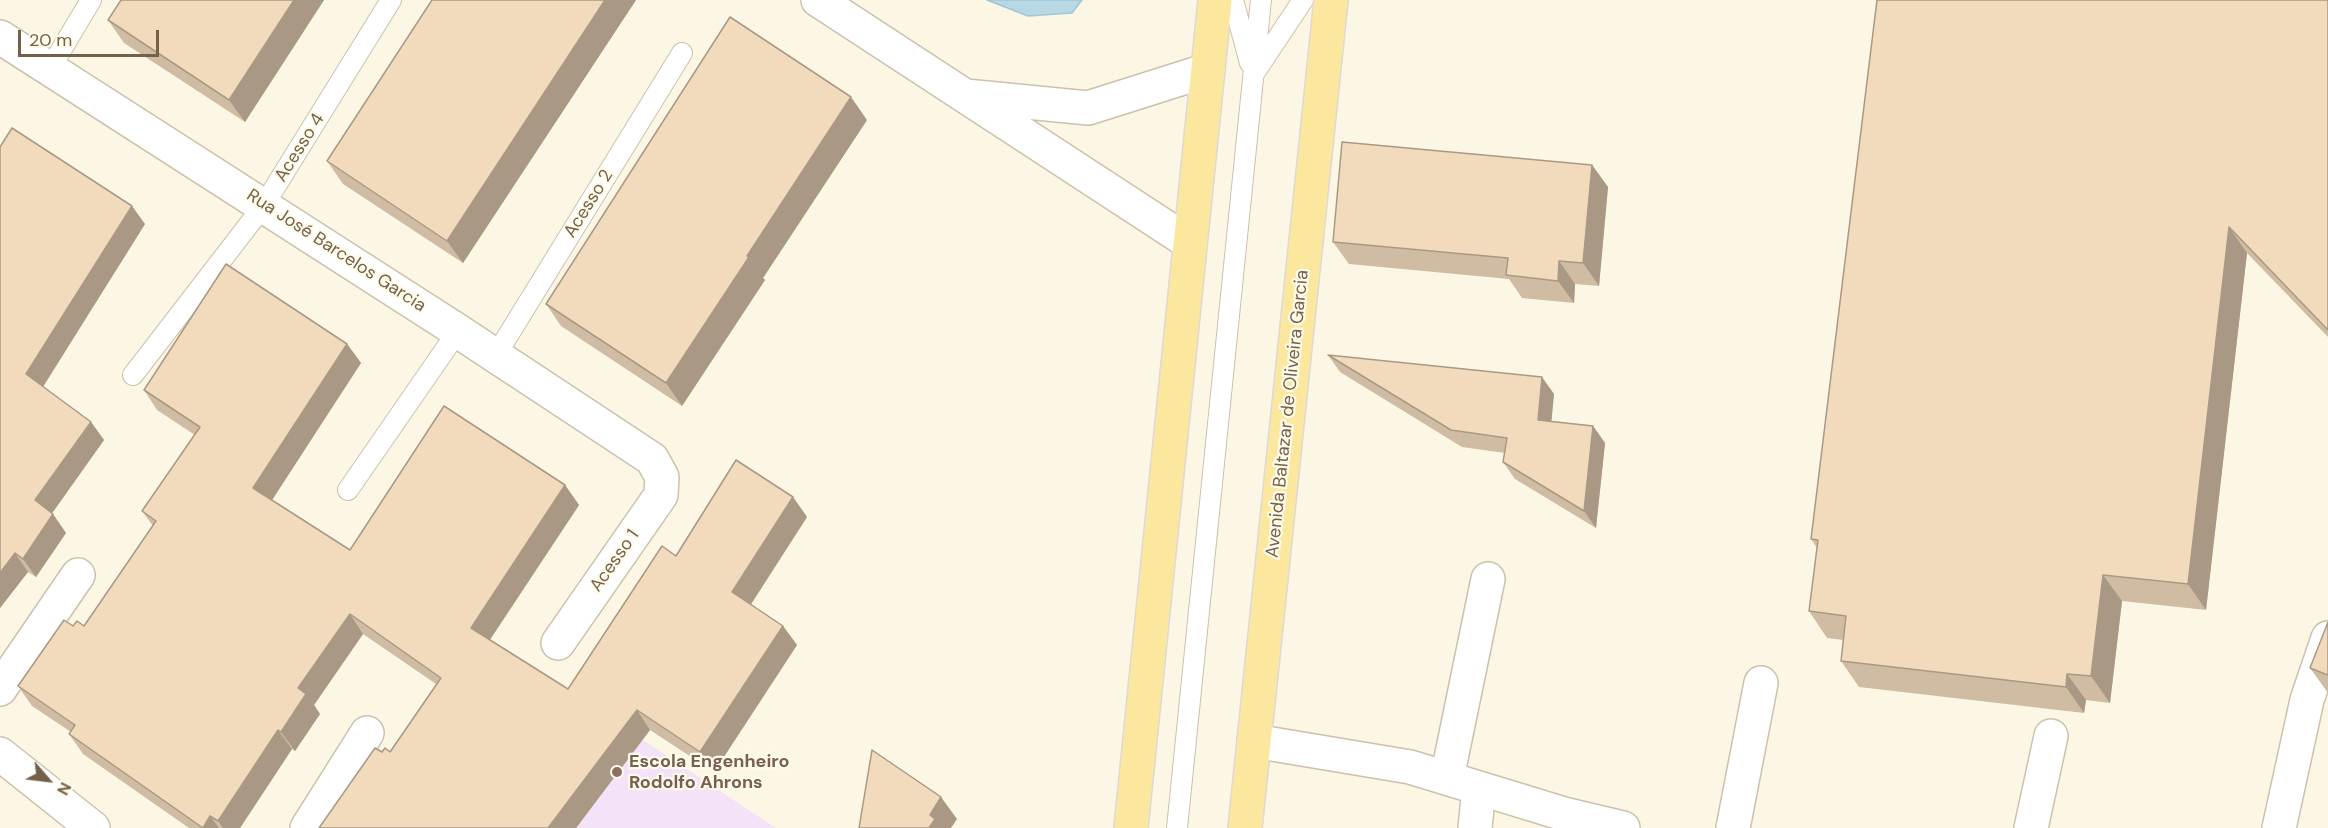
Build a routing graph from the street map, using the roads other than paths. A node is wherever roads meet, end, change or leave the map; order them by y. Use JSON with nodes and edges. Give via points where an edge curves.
{"nodes":[{"id":1,"x":91,"y":0,"type":"edge"},
{"id":2,"x":392,"y":0,"type":"edge"},
{"id":3,"x":818,"y":0,"type":"edge"},
{"id":4,"x":1215,"y":0,"type":"edge"},
{"id":5,"x":1233,"y":0,"type":"edge"},
{"id":6,"x":1261,"y":0,"type":"edge"},
{"id":7,"x":1303,"y":0,"type":"edge"},
{"id":8,"x":1331,"y":0,"type":"edge"},
{"id":9,"x":0,"y":37,"type":"edge"},
{"id":10,"x":682,"y":53,"type":"dead end"},
{"id":11,"x":51,"y":67,"type":"junction"},
{"id":12,"x":1208,"y":70,"type":"junction"},
{"id":13,"x":1254,"y":74,"type":"junction"},
{"id":14,"x":961,"y":96,"type":"junction"},
{"id":15,"x":264,"y":205,"type":"junction"},
{"id":16,"x":1190,"y":243,"type":"junction"},
{"id":17,"x":458,"y":331,"type":"junction"},
{"id":18,"x":496,"y":355,"type":"junction"},
{"id":19,"x":133,"y":375,"type":"dead end"},
{"id":20,"x":662,"y":477,"type":"joint"},
{"id":21,"x":348,"y":490,"type":"dead end"},
{"id":22,"x":78,"y":575,"type":"dead end"},
{"id":23,"x":1488,"y":579,"type":"dead end"},
{"id":24,"x":2328,"y":638,"type":"edge"},
{"id":25,"x":558,"y":643,"type":"dead end"},
{"id":26,"x":1761,"y":683,"type":"dead end"},
{"id":27,"x":0,"y":689,"type":"edge"},
{"id":28,"x":367,"y":733,"type":"dead end"},
{"id":29,"x":2051,"y":736,"type":"dead end"},
{"id":30,"x":1254,"y":741,"type":"junction"},
{"id":31,"x":0,"y":754,"type":"edge"},
{"id":32,"x":1447,"y":778,"type":"junction"},
{"id":33,"x":1479,"y":788,"type":"junction"},
{"id":34,"x":93,"y":828,"type":"edge"},
{"id":35,"x":307,"y":828,"type":"edge"},
{"id":36,"x":1131,"y":828,"type":"edge"},
{"id":37,"x":1177,"y":828,"type":"edge"},
{"id":38,"x":1245,"y":828,"type":"edge"},
{"id":39,"x":1475,"y":828,"type":"edge"},
{"id":40,"x":1623,"y":828,"type":"edge"},
{"id":41,"x":1733,"y":828,"type":"edge"},
{"id":42,"x":2031,"y":828,"type":"edge"},
{"id":43,"x":2279,"y":828,"type":"edge"}],
"edges":[{"from":1,"to":11,"type":"lane"},
{"from":2,"to":15,"type":"lane","name":"Acesso 4"},
{"from":3,"to":14,"type":"street"},
{"from":4,"to":12,"type":"main road"},
{"from":5,"to":13,"type":"lane"},
{"from":6,"to":13,"type":"lane"},
{"from":7,"to":13,"type":"lane"},
{"from":8,"to":30,"type":"main road","name":"Avenida Baltazar de Oliveira Garcia"},
{"from":9,"to":11,"type":"street","name":"Rua José Barcelos Garcia"},
{"from":10,"to":18,"type":"lane","name":"Acesso 2"},
{"from":11,"to":15,"type":"street","name":"Rua José Barcelos Garcia"},
{"from":12,"to":14,"type":"street","via":[[1088,108]]},
{"from":12,"to":16,"type":"main road"},
{"from":13,"to":37,"type":"lane"},
{"from":14,"to":16,"type":"street"},
{"from":15,"to":17,"type":"street","name":"Rua José Barcelos Garcia"},
{"from":15,"to":19,"type":"lane","name":"Acesso 4"},
{"from":16,"to":36,"type":"main road"},
{"from":17,"to":18,"type":"street","name":"Rua José Barcelos Garcia"},
{"from":17,"to":21,"type":"lane"},
{"from":18,"to":20,"type":"street","name":"Rua José Barcelos Garcia","via":[[652,459]]},
{"from":20,"to":25,"type":"street","name":"Acesso 1","via":[[661,495]]},
{"from":22,"to":27,"type":"street"},
{"from":23,"to":32,"type":"street"},
{"from":24,"to":43,"type":"street","via":[[2307,700]]},
{"from":26,"to":41,"type":"street"},
{"from":28,"to":35,"type":"street"},
{"from":29,"to":42,"type":"street"},
{"from":30,"to":32,"type":"street","via":[[1410,767]]},
{"from":30,"to":38,"type":"main road","name":"Avenida Baltazar de Oliveira Garcia"},
{"from":31,"to":34,"type":"street"},
{"from":32,"to":33,"type":"street"},
{"from":33,"to":39,"type":"street"},
{"from":33,"to":40,"type":"street"}]}
